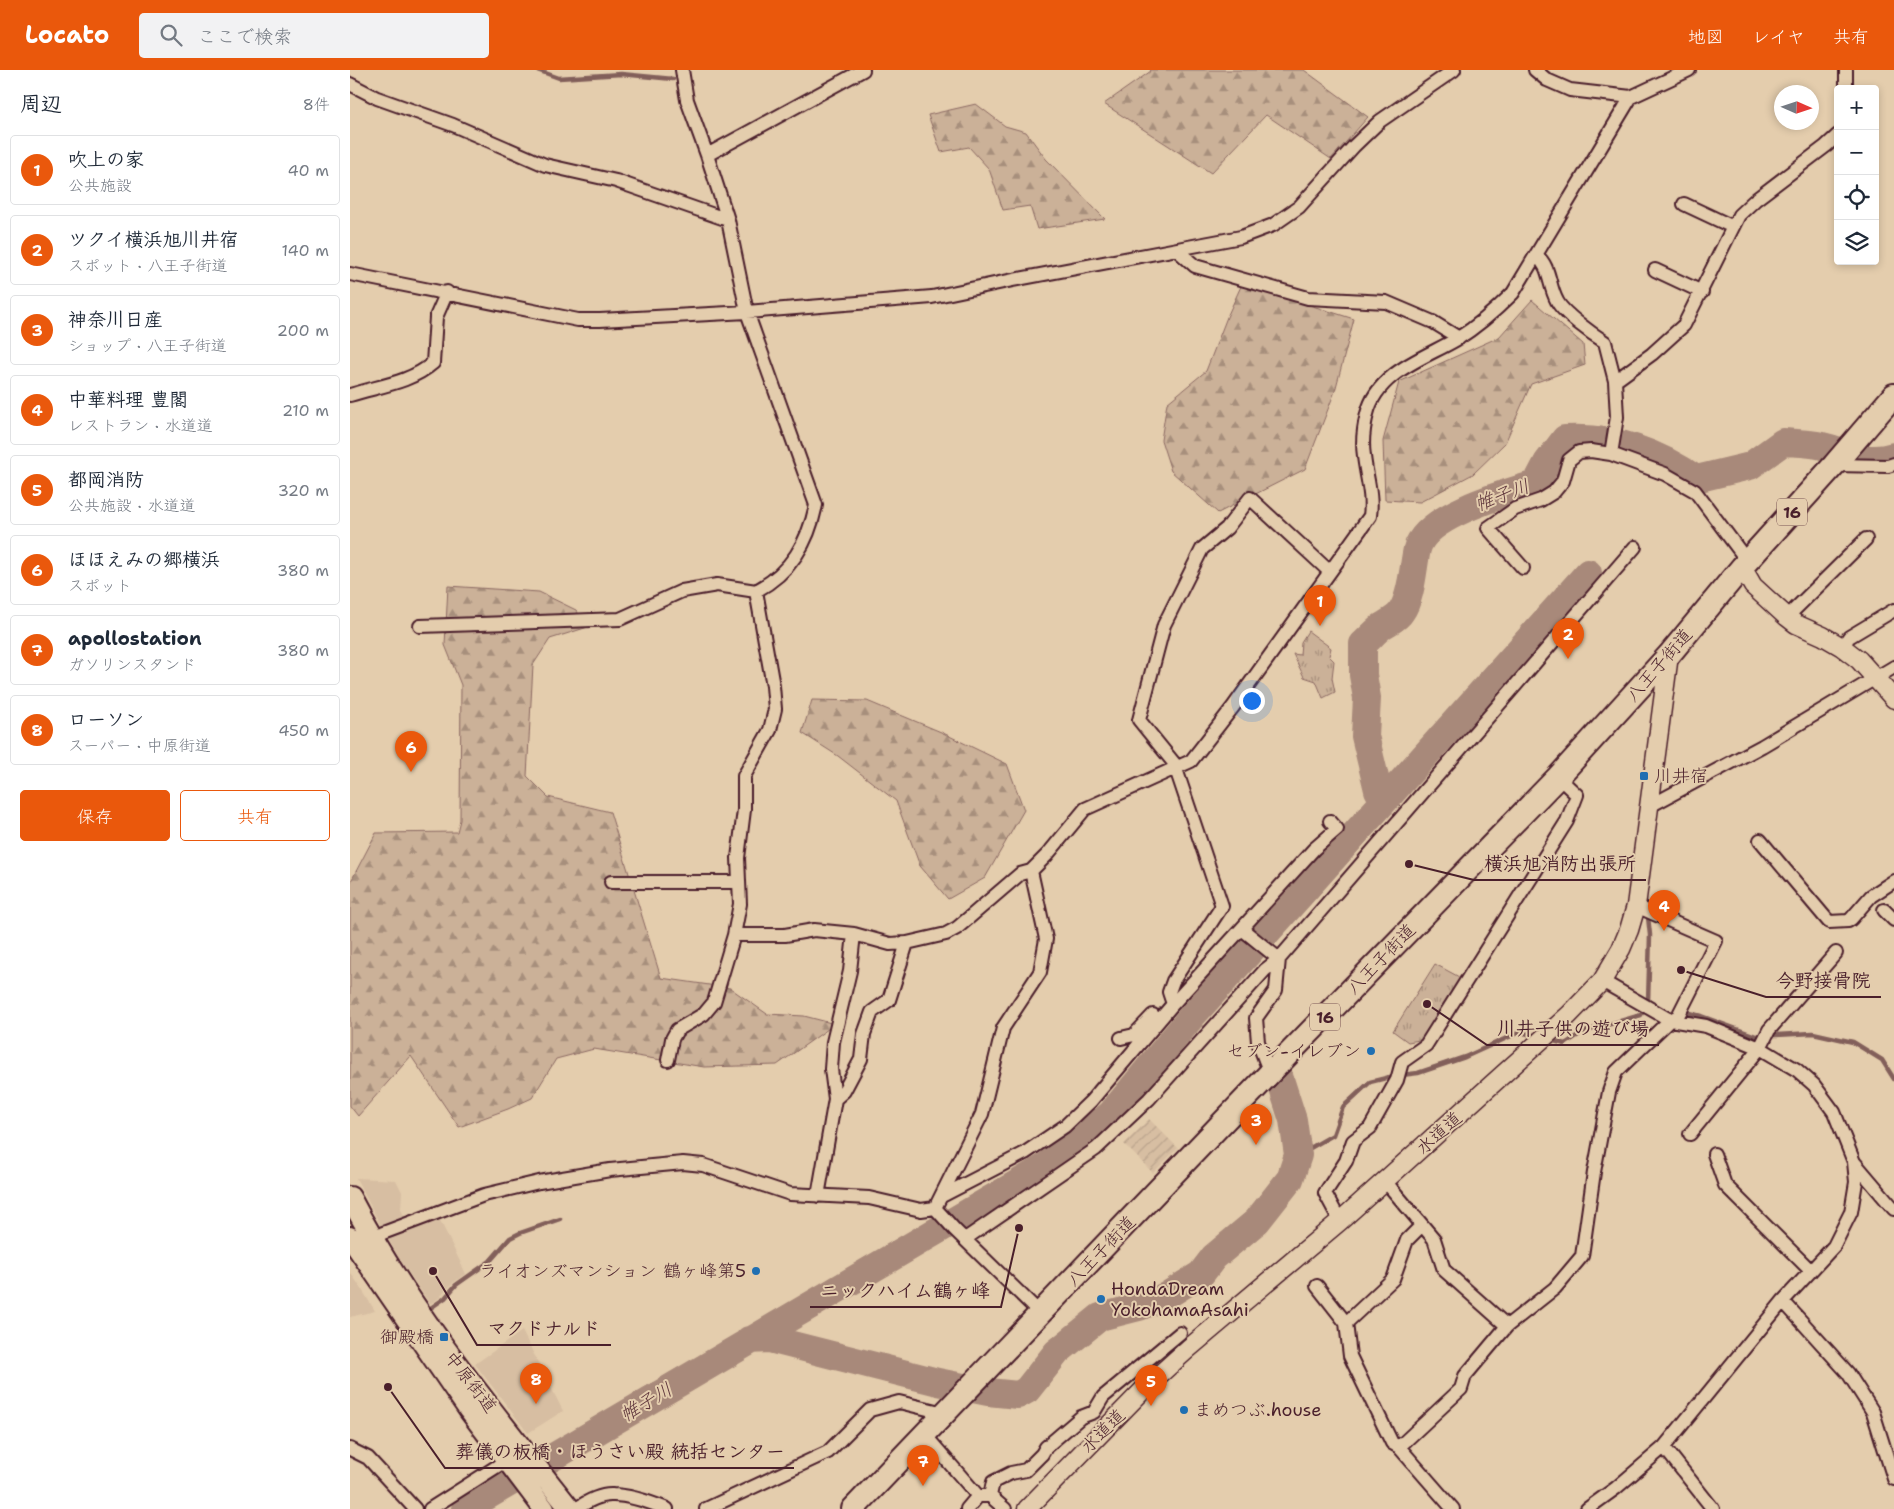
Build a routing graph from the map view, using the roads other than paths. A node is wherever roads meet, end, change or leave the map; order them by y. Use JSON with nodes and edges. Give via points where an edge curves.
{"nodes":[{"id":1,"x":682,"y":70,"type":"edge"},
{"id":2,"x":863,"y":70,"type":"edge"},
{"id":3,"x":1454,"y":70,"type":"edge"},
{"id":4,"x":1535,"y":70,"type":"edge"},
{"id":5,"x":1689,"y":70,"type":"edge"},
{"id":6,"x":1846,"y":70,"type":"edge"},
{"id":7,"x":350,"y":84,"type":"edge"},
{"id":8,"x":1846,"y":85,"type":"edge"},
{"id":9,"x":1631,"y":97,"type":"junction"},
{"id":10,"x":1834,"y":139,"type":"edge"},
{"id":11,"x":708,"y":155,"type":"junction"},
{"id":12,"x":1684,"y":204,"type":"dead end"},
{"id":13,"x":728,"y":220,"type":"junction"},
{"id":14,"x":1733,"y":227,"type":"junction"},
{"id":15,"x":1177,"y":250,"type":"junction"},
{"id":16,"x":1536,"y":255,"type":"junction"},
{"id":17,"x":1654,"y":270,"type":"dead end"},
{"id":18,"x":350,"y":274,"type":"edge"},
{"id":19,"x":447,"y":292,"type":"junction"},
{"id":20,"x":1702,"y":292,"type":"junction"},
{"id":21,"x":747,"y":312,"type":"junction"},
{"id":22,"x":1459,"y":338,"type":"junction"},
{"id":23,"x":1615,"y":381,"type":"junction"},
{"id":24,"x":1894,"y":394,"type":"edge"},
{"id":25,"x":350,"y":395,"type":"edge"},
{"id":26,"x":1612,"y":451,"type":"junction"},
{"id":27,"x":1841,"y":456,"type":"junction"},
{"id":28,"x":1894,"y":464,"type":"edge"},
{"id":29,"x":1866,"y":539,"type":"dead end"},
{"id":30,"x":1635,"y":547,"type":"dead end"},
{"id":31,"x":1742,"y":567,"type":"junction"},
{"id":32,"x":1523,"y":568,"type":"dead end"},
{"id":33,"x":1330,"y":572,"type":"junction"},
{"id":34,"x":756,"y":592,"type":"junction"},
{"id":35,"x":1894,"y":610,"type":"edge"},
{"id":36,"x":1787,"y":617,"type":"junction"},
{"id":37,"x":420,"y":626,"type":"dead end"},
{"id":38,"x":1842,"y":647,"type":"junction"},
{"id":39,"x":1669,"y":655,"type":"junction"},
{"id":40,"x":1894,"y":667,"type":"edge"},
{"id":41,"x":1874,"y":678,"type":"junction"},
{"id":42,"x":1894,"y":699,"type":"edge"},
{"id":43,"x":1177,"y":768,"type":"junction"},
{"id":44,"x":1558,"y":777,"type":"junction"},
{"id":45,"x":1650,"y":806,"type":"junction"},
{"id":46,"x":1330,"y":820,"type":"dead end"},
{"id":47,"x":1760,"y":840,"type":"dead end"},
{"id":48,"x":1031,"y":871,"type":"junction"},
{"id":49,"x":1894,"y":881,"type":"edge"},
{"id":50,"x":611,"y":882,"type":"dead end"},
{"id":51,"x":739,"y":882,"type":"junction"},
{"id":52,"x":1636,"y":906,"type":"junction"},
{"id":53,"x":1884,"y":910,"type":"dead end"},
{"id":54,"x":1894,"y":920,"type":"edge"},
{"id":55,"x":1245,"y":931,"type":"junction"},
{"id":56,"x":854,"y":934,"type":"junction"},
{"id":57,"x":734,"y":935,"type":"junction"},
{"id":58,"x":907,"y":944,"type":"junction"},
{"id":59,"x":1836,"y":953,"type":"dead end"},
{"id":60,"x":1274,"y":955,"type":"junction"},
{"id":61,"x":1602,"y":981,"type":"junction"},
{"id":62,"x":1171,"y":1007,"type":"junction"},
{"id":63,"x":1670,"y":1020,"type":"junction"},
{"id":64,"x":1121,"y":1038,"type":"dead end"},
{"id":65,"x":1760,"y":1048,"type":"junction"},
{"id":66,"x":668,"y":1060,"type":"dead end"},
{"id":67,"x":1270,"y":1073,"type":"junction"},
{"id":68,"x":835,"y":1099,"type":"junction"},
{"id":69,"x":1690,"y":1134,"type":"dead end"},
{"id":70,"x":1714,"y":1154,"type":"dead end"},
{"id":71,"x":1854,"y":1162,"type":"junction"},
{"id":72,"x":1385,"y":1181,"type":"junction"},
{"id":73,"x":818,"y":1196,"type":"junction"},
{"id":74,"x":942,"y":1196,"type":"junction"},
{"id":75,"x":350,"y":1197,"type":"edge"},
{"id":76,"x":936,"y":1209,"type":"junction"},
{"id":77,"x":1894,"y":1209,"type":"edge"},
{"id":78,"x":1340,"y":1221,"type":"junction"},
{"id":79,"x":1422,"y":1225,"type":"junction"},
{"id":80,"x":965,"y":1240,"type":"junction"},
{"id":81,"x":360,"y":1243,"type":"edge"},
{"id":82,"x":1811,"y":1271,"type":"junction"},
{"id":83,"x":1317,"y":1286,"type":"dead end"},
{"id":84,"x":1783,"y":1301,"type":"junction"},
{"id":85,"x":1040,"y":1313,"type":"junction"},
{"id":86,"x":1346,"y":1323,"type":"junction"},
{"id":87,"x":1507,"y":1326,"type":"junction"},
{"id":88,"x":1180,"y":1333,"type":"dead end"},
{"id":89,"x":947,"y":1410,"type":"junction"},
{"id":90,"x":924,"y":1434,"type":"junction"},
{"id":91,"x":1399,"y":1447,"type":"junction"},
{"id":92,"x":1664,"y":1447,"type":"junction"},
{"id":93,"x":350,"y":1449,"type":"edge"},
{"id":94,"x":507,"y":1460,"type":"junction"},
{"id":95,"x":1894,"y":1479,"type":"edge"},
{"id":96,"x":984,"y":1496,"type":"junction"},
{"id":97,"x":415,"y":1509,"type":"edge"},
{"id":98,"x":430,"y":1509,"type":"edge"},
{"id":99,"x":544,"y":1509,"type":"edge"},
{"id":100,"x":570,"y":1509,"type":"edge"},
{"id":101,"x":576,"y":1509,"type":"edge"},
{"id":102,"x":667,"y":1509,"type":"edge"},
{"id":103,"x":706,"y":1509,"type":"edge"},
{"id":104,"x":853,"y":1509,"type":"edge"},
{"id":105,"x":967,"y":1509,"type":"edge"},
{"id":106,"x":1005,"y":1509,"type":"edge"},
{"id":107,"x":1027,"y":1509,"type":"edge"},
{"id":108,"x":1453,"y":1509,"type":"edge"},
{"id":109,"x":1587,"y":1509,"type":"edge"},
{"id":110,"x":1713,"y":1509,"type":"edge"}],
"edges":[{"from":1,"to":11,"type":"street","via":[[687,100]]},
{"from":2,"to":11,"type":"street"},
{"from":3,"to":15,"type":"street","via":[[1380,121],[1299,207],[1273,225],[1241,237]]},
{"from":4,"to":9,"type":"street","via":[[1547,80],[1570,90]]},
{"from":5,"to":9,"type":"street"},
{"from":6,"to":8,"type":"street"},
{"from":7,"to":13,"type":"street","via":[[377,98],[453,125],[545,165],[616,181]]},
{"from":9,"to":16,"type":"street"},
{"from":10,"to":14,"type":"street","via":[[1755,200],[1739,215]]},
{"from":11,"to":13,"type":"street"},
{"from":12,"to":14,"type":"street"},
{"from":13,"to":21,"type":"street"},
{"from":14,"to":20,"type":"street"},
{"from":15,"to":21,"type":"street","via":[[932,297]]},
{"from":15,"to":22,"type":"street","via":[[1195,266],[1308,298],[1386,302],[1433,322]]},
{"from":16,"to":22,"type":"street","via":[[1513,293],[1492,314]]},
{"from":16,"to":23,"type":"street","via":[[1544,262],[1557,302],[1586,330],[1605,342]]},
{"from":17,"to":20,"type":"street"},
{"from":18,"to":19,"type":"street"},
{"from":19,"to":21,"type":"street","via":[[578,320]]},
{"from":19,"to":25,"type":"street","via":[[436,316],[433,363],[408,378]]},
{"from":20,"to":23,"type":"street","via":[[1684,325]]},
{"from":21,"to":34,"type":"street","via":[[816,505],[812,527],[801,548],[783,572]]},
{"from":22,"to":33,"type":"street","via":[[1383,382],[1374,395],[1367,413],[1363,453],[1372,503],[1370,516]]},
{"from":23,"to":26,"type":"street","via":[[1617,417]]},
{"from":24,"to":27,"type":"highway","name":"八王子街道","number":"16"},
{"from":26,"to":31,"type":"street","via":[[1695,491],[1742,554]]},
{"from":26,"to":32,"type":"street","via":[[1579,452],[1570,460],[1563,482],[1554,492],[1515,509],[1488,528]]},
{"from":27,"to":28,"type":"street","via":[[1888,466]]},
{"from":27,"to":31,"type":"highway","name":"八王子街道","number":"16"},
{"from":29,"to":36,"type":"street"},
{"from":30,"to":60,"type":"street"},
{"from":31,"to":36,"type":"street","via":[[1753,586]]},
{"from":31,"to":39,"type":"highway","name":"八王子街道","number":"16"},
{"from":33,"to":43,"type":"street","via":[[1191,761]]},
{"from":33,"to":43,"type":"street","via":[[1250,498],[1227,528],[1202,549],[1164,625],[1139,720]]},
{"from":34,"to":37,"type":"street","via":[[717,585],[682,591],[620,619]]},
{"from":34,"to":51,"type":"street","via":[[775,708],[770,730],[744,776]]},
{"from":35,"to":38,"type":"street","via":[[1849,637]]},
{"from":36,"to":38,"type":"street"},
{"from":38,"to":41,"type":"street"},
{"from":39,"to":44,"type":"highway","name":"八王子街道","number":"16"},
{"from":39,"to":45,"type":"street","name":"水道道"},
{"from":40,"to":41,"type":"street"},
{"from":41,"to":42,"type":"street"},
{"from":41,"to":45,"type":"street","via":[[1762,746]]},
{"from":43,"to":48,"type":"street","via":[[1085,809]]},
{"from":43,"to":62,"type":"street","via":[[1222,906],[1173,981],[1169,992]]},
{"from":44,"to":67,"type":"highway","name":"八王子街道","number":"16"},
{"from":44,"to":78,"type":"street","via":[[1577,795],[1567,821],[1426,1045],[1402,1062],[1397,1080],[1370,1128],[1353,1141],[1346,1161],[1325,1193]]},
{"from":45,"to":52,"type":"street","name":"水道道"},
{"from":46,"to":55,"type":"street","via":[[1337,829],[1314,850]]},
{"from":47,"to":49,"type":"street","via":[[1829,922],[1848,921],[1871,896]]},
{"from":48,"to":58,"type":"street","via":[[1020,874],[957,928]]},
{"from":48,"to":74,"type":"street","via":[[1046,940],[1040,972],[1003,1028],[982,1114]]},
{"from":50,"to":51,"type":"street"},
{"from":51,"to":57,"type":"street","via":[[740,904]]},
{"from":52,"to":61,"type":"street","name":"水道道","via":[[1621,949]]},
{"from":52,"to":63,"type":"street","via":[[1716,940],[1678,1016]]},
{"from":53,"to":54,"type":"street"},
{"from":55,"to":60,"type":"street"},
{"from":55,"to":62,"type":"street"},
{"from":56,"to":57,"type":"street","via":[[814,930],[785,935]]},
{"from":56,"to":58,"type":"street","via":[[890,944]]},
{"from":56,"to":68,"type":"street","via":[[850,971],[833,1042],[831,1069]]},
{"from":57,"to":66,"type":"street","via":[[714,1002],[704,1014],[677,1030]]},
{"from":58,"to":68,"type":"street","via":[[889,1000],[872,1012],[864,1034],[861,1059],[844,1091]]},
{"from":59,"to":65,"type":"street","via":[[1769,1030]]},
{"from":60,"to":67,"type":"street","via":[[1276,990],[1256,1018],[1258,1042]]},
{"from":60,"to":80,"type":"street","via":[[1265,970],[1150,1099],[1096,1149]]},
{"from":61,"to":63,"type":"street"},
{"from":61,"to":72,"type":"street","name":"水道道"},
{"from":62,"to":64,"type":"street","via":[[1159,1010],[1134,1035]]},
{"from":62,"to":74,"type":"street","via":[[1091,1101],[1065,1126],[1025,1153]]},
{"from":63,"to":65,"type":"street","via":[[1706,1026]]},
{"from":63,"to":87,"type":"street","via":[[1616,1072],[1609,1092],[1594,1172],[1582,1256],[1555,1288]]},
{"from":65,"to":69,"type":"street"},
{"from":65,"to":71,"type":"street","via":[[1797,1070],[1814,1085],[1834,1112]]},
{"from":67,"to":85,"type":"highway","name":"八王子街道","number":"16"},
{"from":68,"to":73,"type":"street"},
{"from":70,"to":82,"type":"street","via":[[1725,1186]]},
{"from":71,"to":77,"type":"street"},
{"from":71,"to":82,"type":"street","via":[[1856,1182],[1851,1212],[1834,1246]]},
{"from":72,"to":78,"type":"street","name":"水道道"},
{"from":72,"to":79,"type":"street"},
{"from":73,"to":76,"type":"street","via":[[869,1198],[921,1210]]},
{"from":73,"to":81,"type":"street","via":[[790,1194],[703,1165],[683,1163],[610,1170],[484,1195]]},
{"from":74,"to":76,"type":"street"},
{"from":75,"to":81,"type":"main road","name":"中原街道"},
{"from":76,"to":80,"type":"street"},
{"from":78,"to":107,"type":"street","name":"水道道","via":[[1148,1385]]},
{"from":79,"to":86,"type":"street","via":[[1407,1240],[1393,1279]]},
{"from":79,"to":87,"type":"street","via":[[1434,1239],[1444,1270]]},
{"from":80,"to":85,"type":"street"},
{"from":81,"to":94,"type":"main road","name":"中原街道","via":[[468,1410]]},
{"from":81,"to":100,"type":"main road","name":"中原街道"},
{"from":82,"to":84,"type":"street"},
{"from":83,"to":86,"type":"street"},
{"from":84,"to":92,"type":"street"},
{"from":84,"to":95,"type":"street","via":[[1848,1373],[1873,1412]]},
{"from":85,"to":89,"type":"highway","name":"八王子街道","number":"16"},
{"from":86,"to":91,"type":"street","via":[[1350,1356],[1392,1443]]},
{"from":87,"to":91,"type":"street","via":[[1465,1376],[1461,1389]]},
{"from":88,"to":96,"type":"street","via":[[1103,1397],[1094,1412],[1082,1417],[1046,1447],[1026,1470],[993,1482]]},
{"from":89,"to":90,"type":"highway","name":"八王子街道","number":"16"},
{"from":89,"to":103,"type":"street","via":[[899,1402],[870,1410],[828,1452]]},
{"from":90,"to":96,"type":"street"},
{"from":90,"to":104,"type":"highway","name":"八王子街道","number":"16"},
{"from":91,"to":108,"type":"street"},
{"from":92,"to":109,"type":"street"},
{"from":92,"to":110,"type":"street"},
{"from":93,"to":97,"type":"street","via":[[368,1458]]},
{"from":94,"to":98,"type":"street"},
{"from":94,"to":99,"type":"main road","name":"中原街道"},
{"from":96,"to":105,"type":"street"},
{"from":96,"to":106,"type":"street"},
{"from":101,"to":102,"type":"street","via":[[588,1501],[612,1494]]}]}
